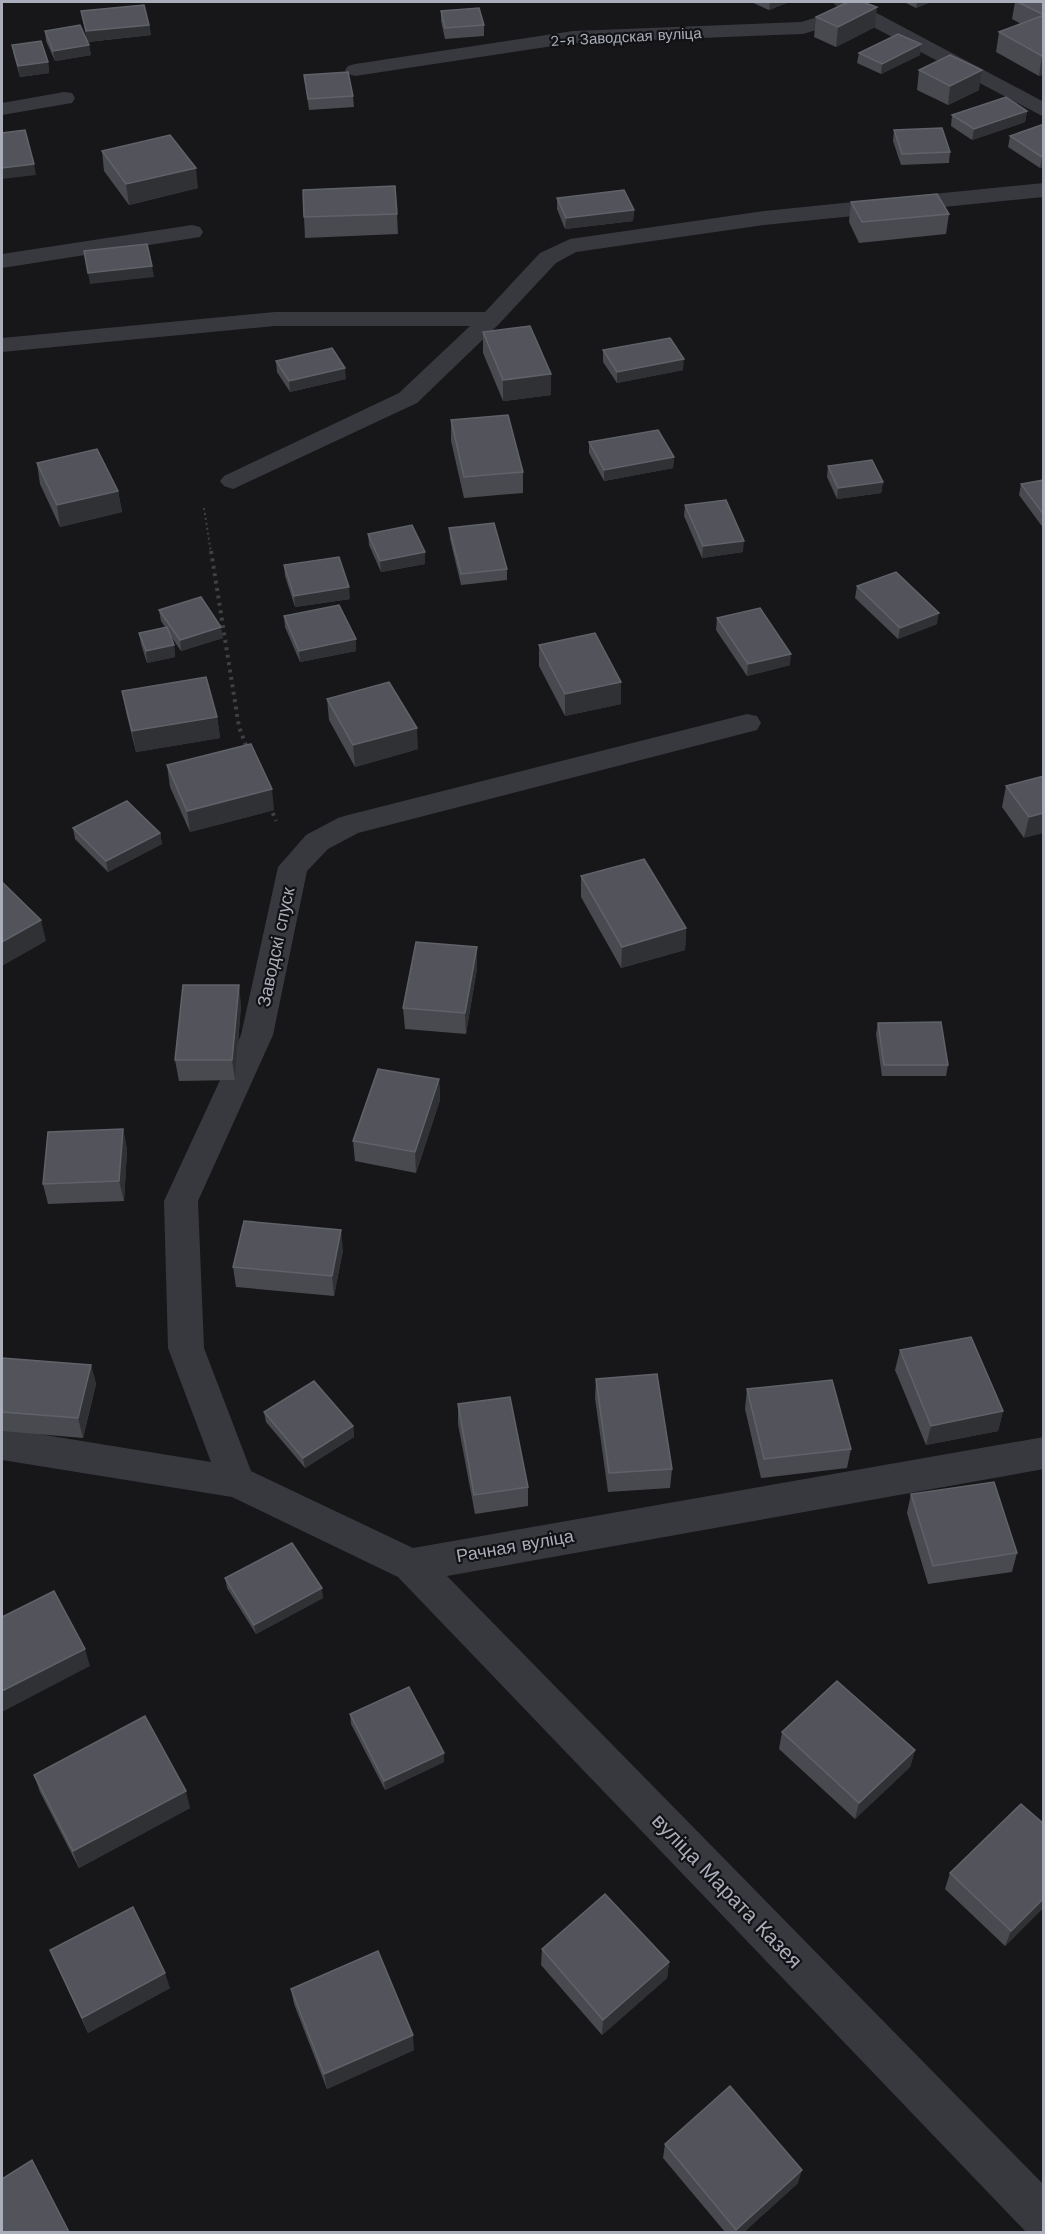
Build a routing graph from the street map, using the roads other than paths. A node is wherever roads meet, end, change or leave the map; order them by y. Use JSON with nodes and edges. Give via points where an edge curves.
{"nodes":[{"id":1,"x":851,"y":6,"type":"edge"},
{"id":2,"x":355,"y":70,"type":"dead end"},
{"id":3,"x":1044,"y":95,"type":"edge"},
{"id":4,"x":64,"y":98,"type":"dead end"},
{"id":5,"x":1022,"y":99,"type":"junction"},
{"id":6,"x":2,"y":109,"type":"edge"},
{"id":7,"x":1044,"y":111,"type":"edge"},
{"id":8,"x":1044,"y":190,"type":"edge"},
{"id":9,"x":192,"y":232,"type":"dead end"},
{"id":10,"x":2,"y":261,"type":"edge"},
{"id":11,"x":492,"y":320,"type":"junction"},
{"id":12,"x":2,"y":345,"type":"edge"},
{"id":13,"x":233,"y":481,"type":"road end"},
{"id":14,"x":747,"y":723,"type":"dead end"},
{"id":15,"x":2,"y":1444,"type":"edge"},
{"id":16,"x":1044,"y":1453,"type":"edge"},
{"id":17,"x":237,"y":1482,"type":"junction"},
{"id":18,"x":411,"y":1565,"type":"junction"},
{"id":19,"x":1044,"y":2218,"type":"edge"}],
"edges":[{"from":1,"to":2,"type":"street","name":"2-я Заводская вуліца","via":[[803,28],[573,37]]},
{"from":1,"to":5,"type":"street","name":"2-я Заводская вуліца"},
{"from":3,"to":5,"type":"street"},
{"from":4,"to":6,"type":"street"},
{"from":5,"to":7,"type":"street","name":"2-я Заводская вуліца"},
{"from":8,"to":11,"type":"street","via":[[764,218],[570,246],[548,258]]},
{"from":9,"to":10,"type":"street"},
{"from":11,"to":12,"type":"street","via":[[275,319]]},
{"from":11,"to":13,"type":"street","via":[[408,398]]},
{"from":14,"to":17,"type":"street","name":"Заводскі спуск","via":[[348,825],[317,842],[293,867],[257,1035],[181,1201],[186,1348]]},
{"from":15,"to":17,"type":"street"},
{"from":16,"to":18,"type":"street","name":"Рачная вуліца"},
{"from":17,"to":18,"type":"street"},
{"from":18,"to":19,"type":"street","name":"вуліца Марата Казея"}]}
